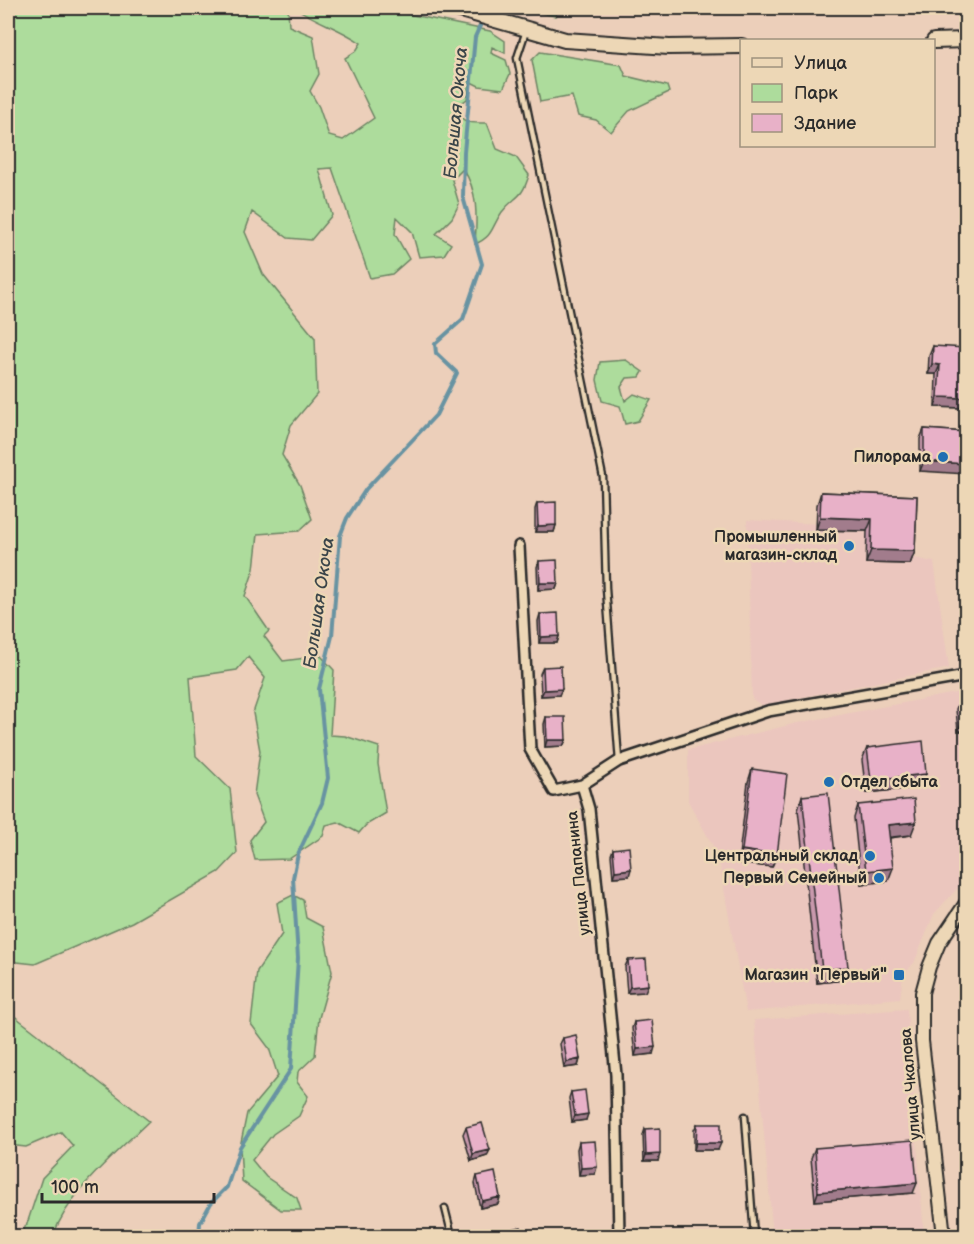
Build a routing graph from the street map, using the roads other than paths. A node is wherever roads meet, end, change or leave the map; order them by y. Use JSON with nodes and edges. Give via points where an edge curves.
{"nodes":[{"id":1,"x":454,"y":8,"type":"edge"},
{"id":2,"x":527,"y":30,"type":"junction"},
{"id":3,"x":966,"y":40,"type":"edge"},
{"id":4,"x":935,"y":41,"type":"edge"},
{"id":5,"x":740,"y":46,"type":"edge"},
{"id":6,"x":519,"y":546,"type":"dead end"},
{"id":7,"x":966,"y":676,"type":"edge"},
{"id":8,"x":619,"y":761,"type":"junction"},
{"id":9,"x":582,"y":785,"type":"junction"},
{"id":10,"x":966,"y":903,"type":"edge"},
{"id":11,"x":745,"y":1116,"type":"dead end"},
{"id":12,"x":445,"y":1208,"type":"dead end"},
{"id":13,"x":452,"y":1236,"type":"edge"},
{"id":14,"x":619,"y":1236,"type":"edge"},
{"id":15,"x":754,"y":1236,"type":"edge"},
{"id":16,"x":944,"y":1236,"type":"edge"}],
"edges":[{"from":1,"to":2,"type":"main road"},
{"from":2,"to":5,"type":"main road","via":[[565,40],[669,47]]},
{"from":2,"to":8,"type":"lane","via":[[517,58],[603,477],[606,589]]},
{"from":3,"to":4,"type":"main road"},
{"from":6,"to":9,"type":"street","name":"улица Папанина","via":[[530,749],[554,791]]},
{"from":7,"to":8,"type":"street","via":[[768,711]]},
{"from":8,"to":9,"type":"street"},
{"from":9,"to":14,"type":"street","name":"улица Папанина","via":[[589,809],[616,1075]]},
{"from":10,"to":16,"type":"street","name":"улица Чкалова","via":[[939,943],[922,993],[922,1041]]},
{"from":11,"to":15,"type":"lane"},
{"from":12,"to":13,"type":"lane"}]}
